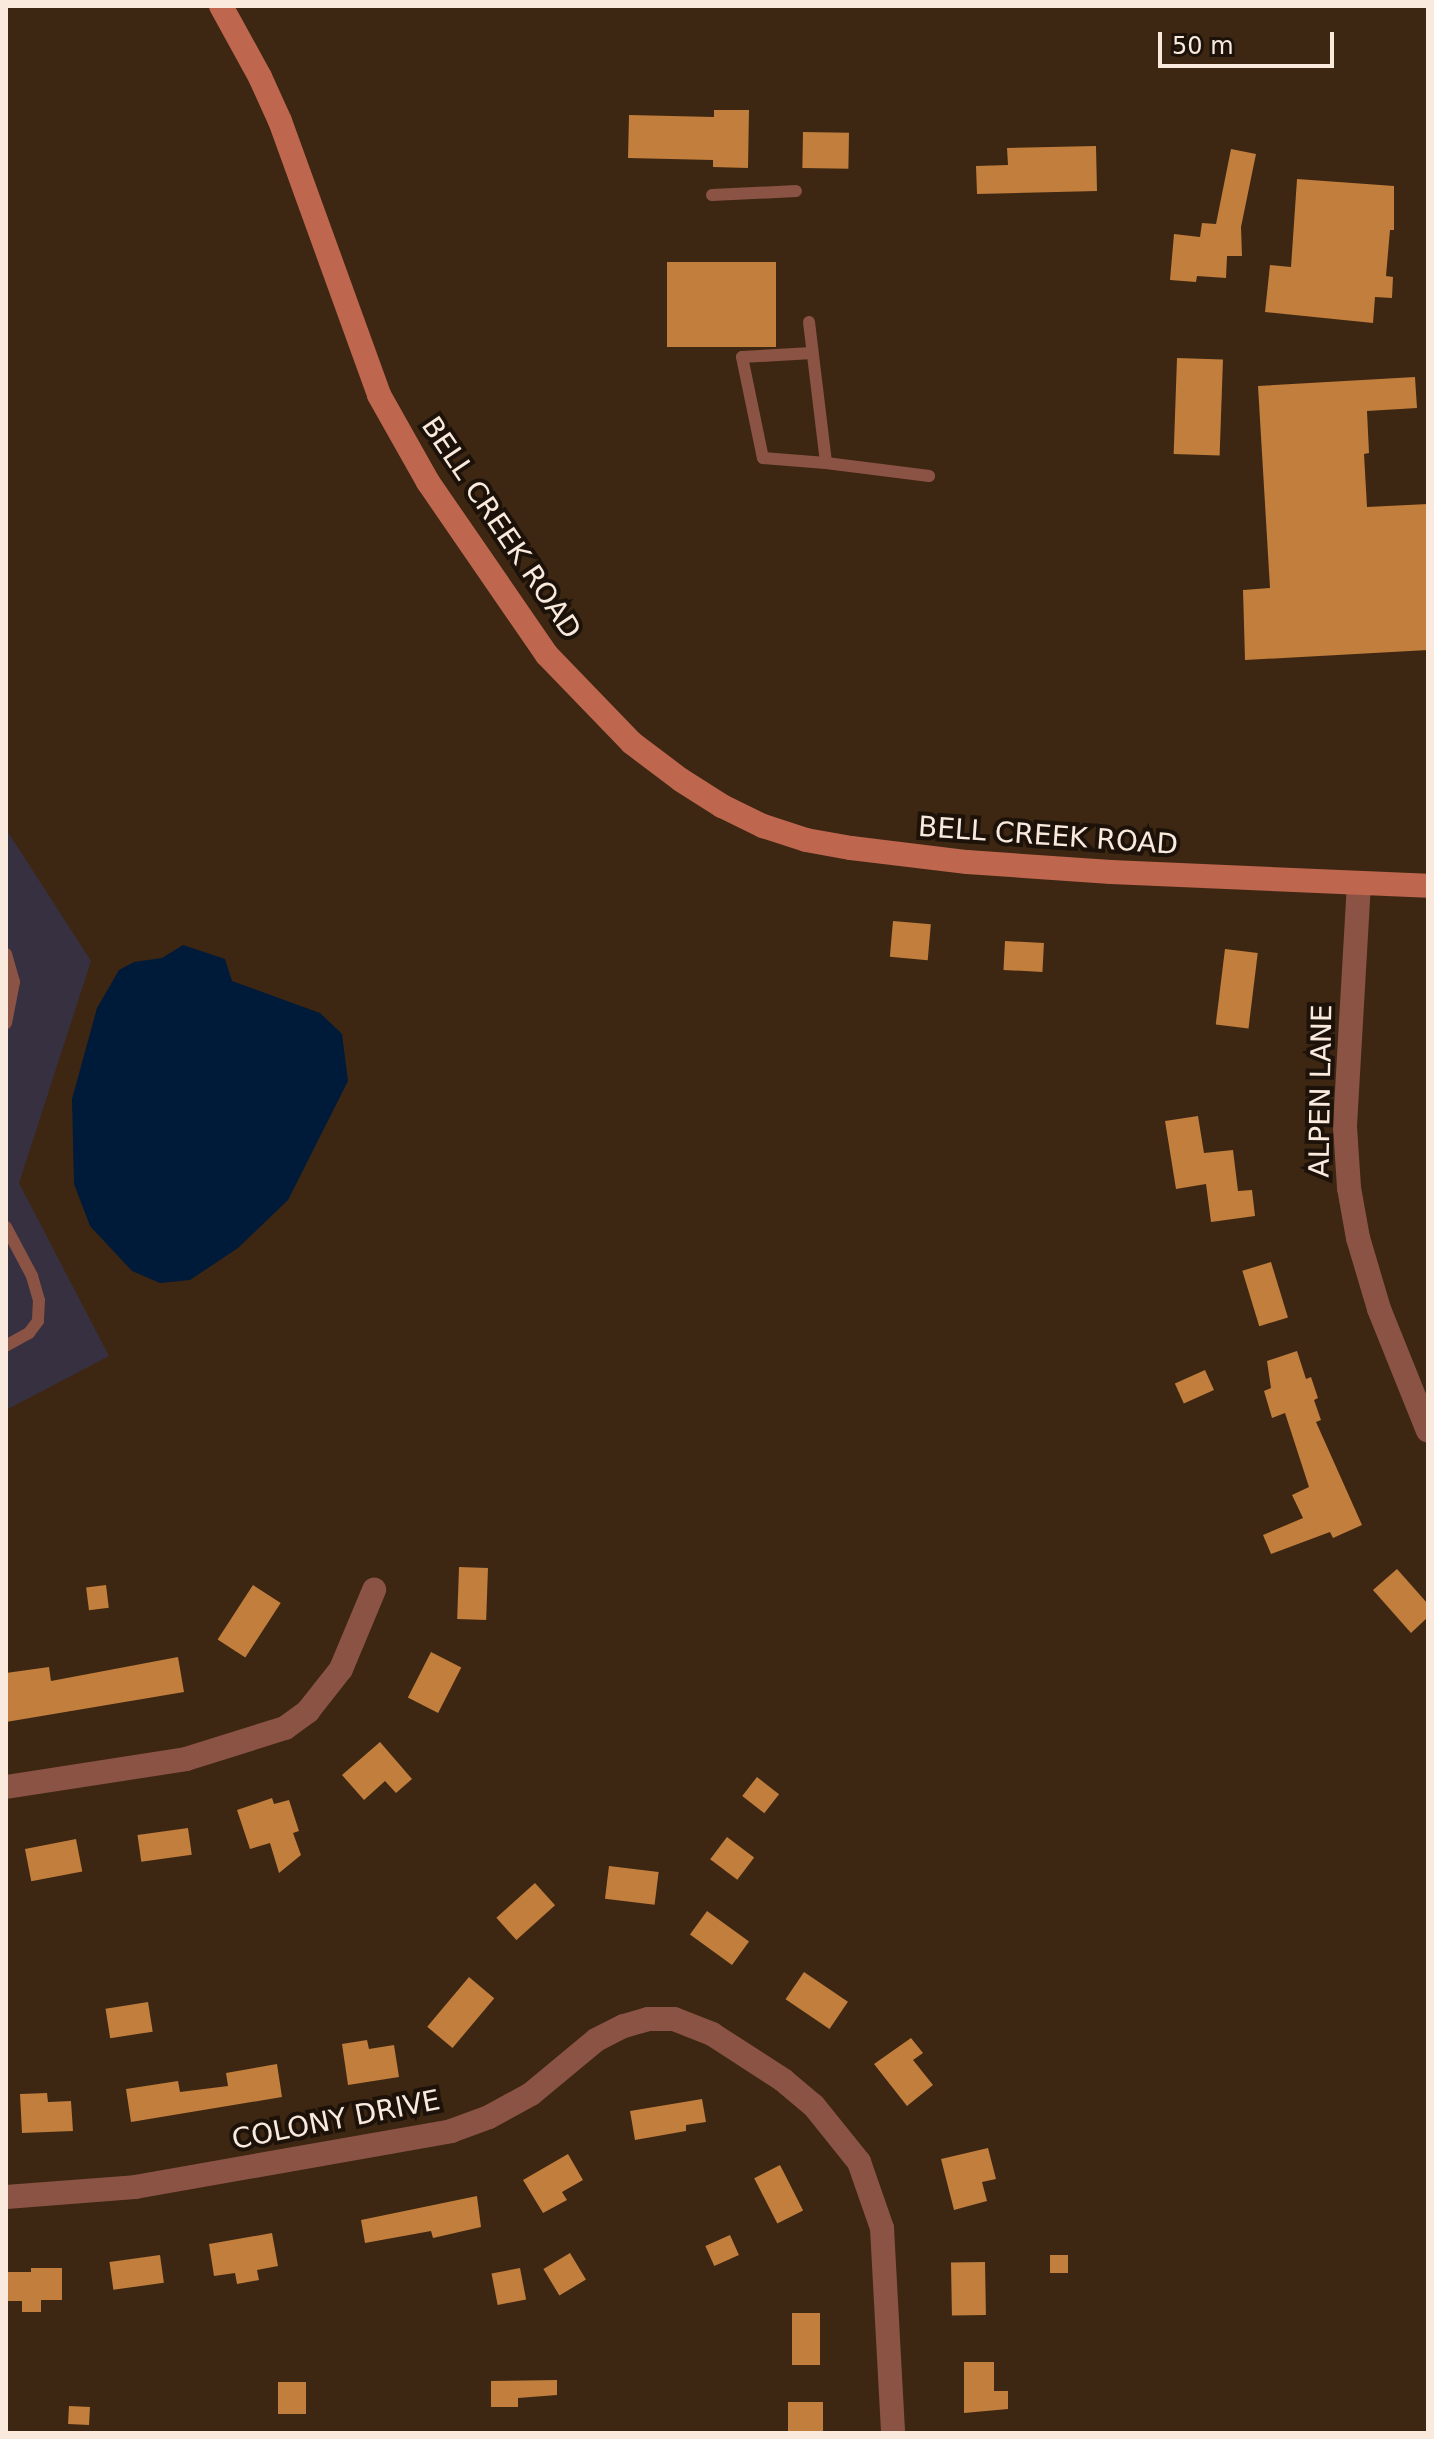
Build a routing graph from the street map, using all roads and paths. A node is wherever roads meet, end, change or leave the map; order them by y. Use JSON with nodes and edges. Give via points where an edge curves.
{"nodes":[{"id":1,"x":221,"y":6,"type":"edge"},
{"id":2,"x":796,"y":191,"type":"dead end"},
{"id":3,"x":712,"y":195,"type":"dead end"},
{"id":4,"x":809,"y":322,"type":"dead end"},
{"id":5,"x":812,"y":353,"type":"junction"},
{"id":6,"x":826,"y":463,"type":"junction"},
{"id":7,"x":929,"y":476,"type":"dead end"},
{"id":8,"x":1359,"y":883,"type":"junction"},
{"id":9,"x":1428,"y":886,"type":"edge"},
{"id":10,"x":6,"y":954,"type":"edge"},
{"id":11,"x":10,"y":1000,"type":"edge"},
{"id":12,"x":6,"y":1023,"type":"edge"},
{"id":13,"x":6,"y":1227,"type":"edge"},
{"id":14,"x":6,"y":1346,"type":"edge"},
{"id":15,"x":1428,"y":1431,"type":"edge"},
{"id":16,"x":374,"y":1590,"type":"dead end"},
{"id":17,"x":6,"y":1787,"type":"edge"},
{"id":18,"x":6,"y":2197,"type":"edge"},
{"id":19,"x":893,"y":2433,"type":"edge"}],
"edges":[{"from":1,"to":8,"type":"street","name":"BELL CREEK ROAD","via":[[280,121],[336,283],[393,420],[483,566],[547,655],[644,752],[722,806],[806,840],[967,862]]},
{"from":2,"to":3,"type":"lane"},
{"from":4,"to":5,"type":"lane"},
{"from":5,"to":6,"type":"lane"},
{"from":5,"to":6,"type":"lane","via":[[742,357],[763,458]]},
{"from":6,"to":7,"type":"lane"},
{"from":8,"to":9,"type":"street","name":"BELL CREEK ROAD"},
{"from":8,"to":15,"type":"street","name":"ALPEN LANE","via":[[1345,1127],[1349,1188],[1379,1309]]},
{"from":10,"to":11,"type":"lane","via":[[14,982]]},
{"from":11,"to":12,"type":"lane"},
{"from":13,"to":14,"type":"lane","via":[[39,1300],[38,1321]]},
{"from":16,"to":17,"type":"street","via":[[341,1669],[308,1711],[285,1728],[186,1759]]},
{"from":18,"to":19,"type":"street","name":"COLONY DRIVE","via":[[135,2187],[451,2131],[531,2094],[596,2040],[648,2019],[674,2019],[783,2080],[814,2106],[859,2162],[882,2228]]}]}
